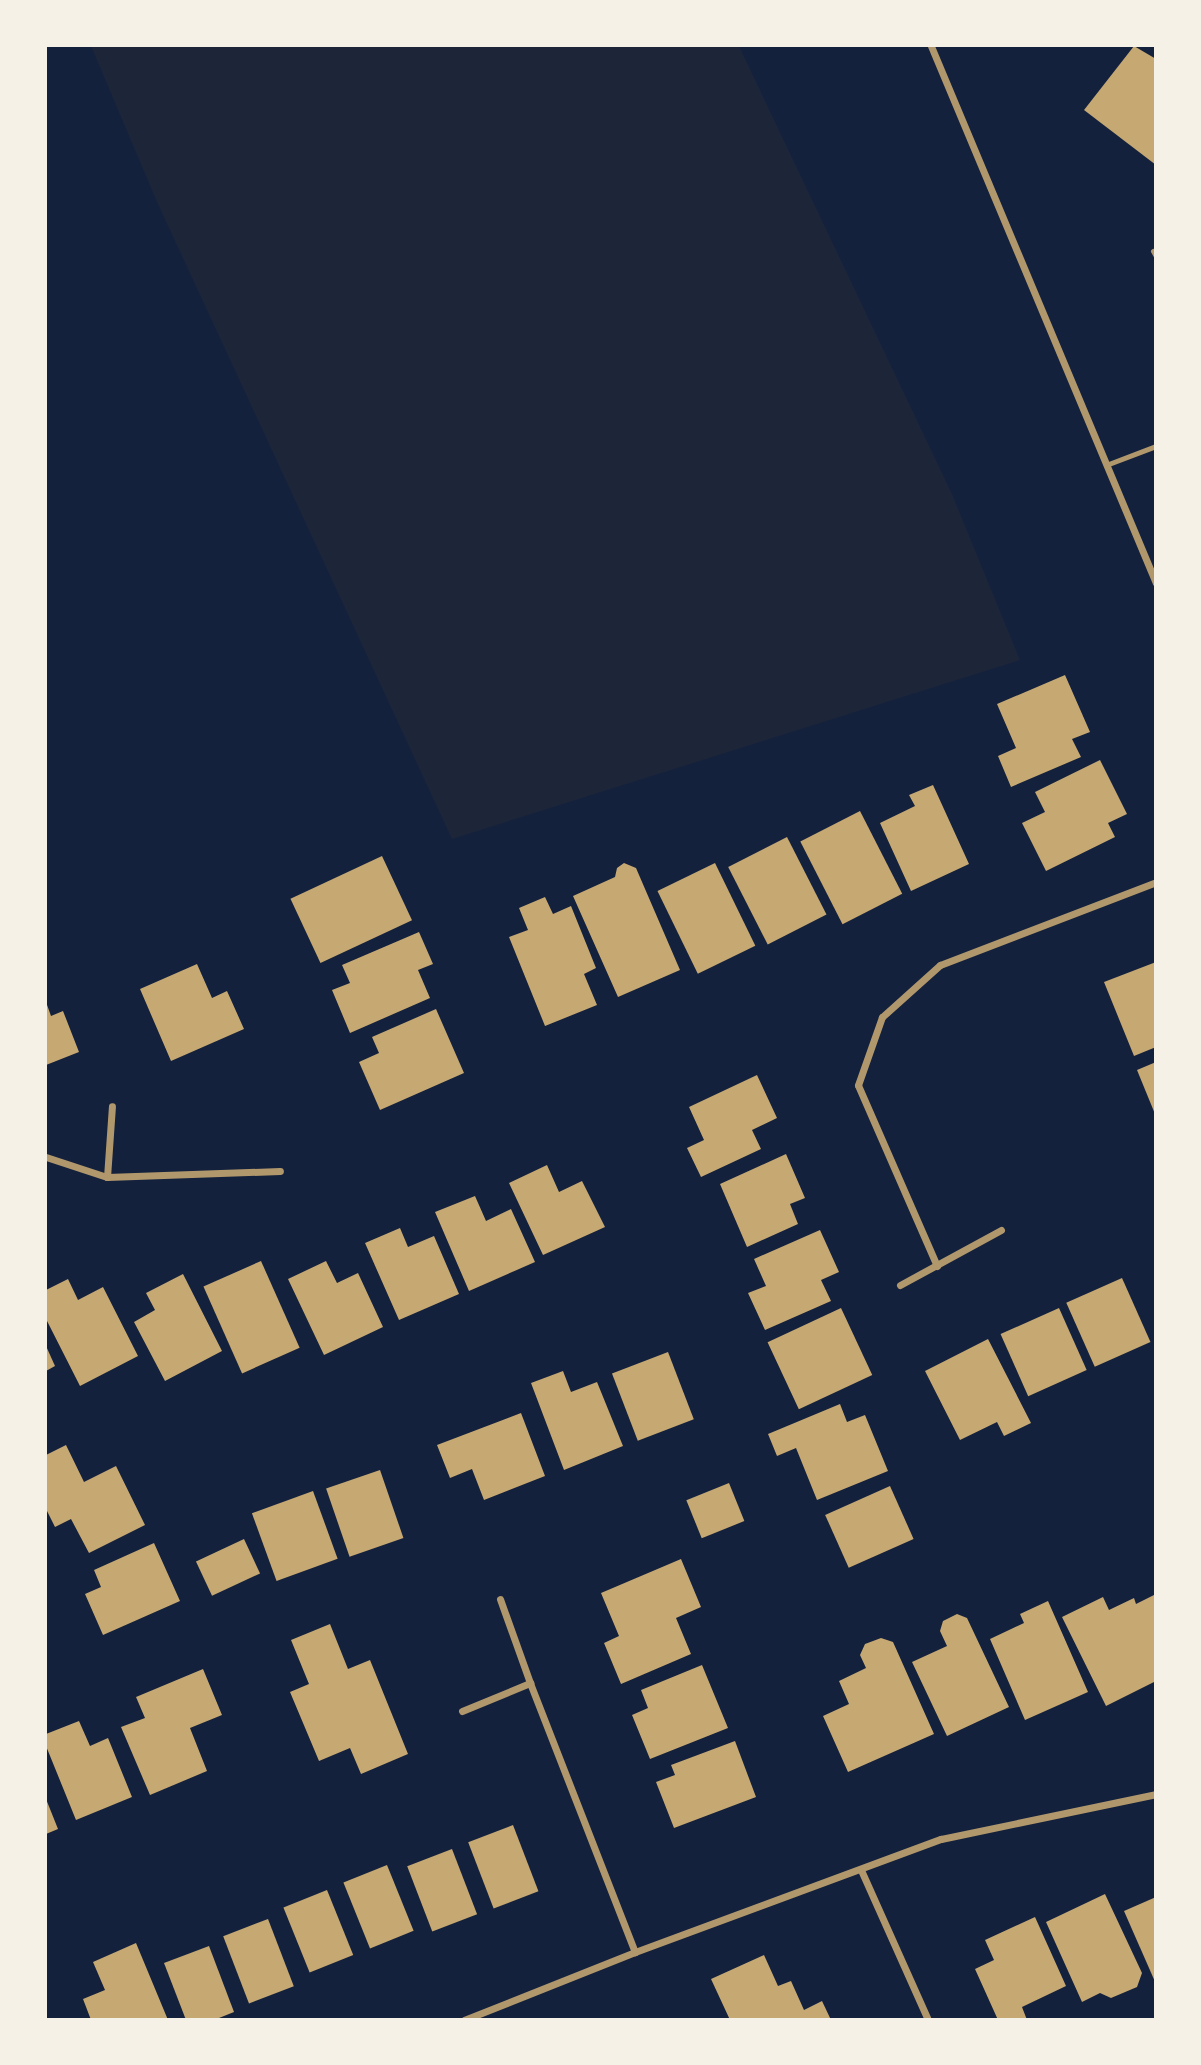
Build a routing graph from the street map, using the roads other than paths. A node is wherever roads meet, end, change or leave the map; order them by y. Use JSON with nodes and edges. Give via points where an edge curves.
{"nodes":[{"id":1,"x":931,"y":46,"type":"edge"},
{"id":2,"x":1156,"y":446,"type":"edge"},
{"id":3,"x":1106,"y":465,"type":"junction"},
{"id":4,"x":1156,"y":583,"type":"edge"},
{"id":5,"x":1156,"y":882,"type":"edge"},
{"id":6,"x":112,"y":1106,"type":"dead end"},
{"id":7,"x":46,"y":1157,"type":"edge"},
{"id":8,"x":280,"y":1171,"type":"dead end"},
{"id":9,"x":107,"y":1177,"type":"junction"},
{"id":10,"x":1001,"y":1230,"type":"dead end"},
{"id":11,"x":937,"y":1266,"type":"junction"},
{"id":12,"x":900,"y":1285,"type":"dead end"},
{"id":13,"x":500,"y":1599,"type":"dead end"},
{"id":14,"x":530,"y":1683,"type":"junction"},
{"id":15,"x":461,"y":1711,"type":"dead end"},
{"id":16,"x":1156,"y":1794,"type":"edge"},
{"id":17,"x":861,"y":1870,"type":"junction"},
{"id":18,"x":635,"y":1952,"type":"junction"},
{"id":19,"x":464,"y":2020,"type":"edge"},
{"id":20,"x":928,"y":2020,"type":"edge"}],
"edges":[{"from":1,"to":3,"type":"street"},
{"from":2,"to":3,"type":"lane"},
{"from":3,"to":4,"type":"street"},
{"from":5,"to":11,"type":"street","via":[[940,965],[882,1017],[858,1085]]},
{"from":6,"to":9,"type":"street"},
{"from":7,"to":9,"type":"street"},
{"from":8,"to":9,"type":"street"},
{"from":10,"to":11,"type":"street"},
{"from":11,"to":12,"type":"street"},
{"from":13,"to":14,"type":"street"},
{"from":14,"to":15,"type":"street"},
{"from":14,"to":18,"type":"street"},
{"from":16,"to":17,"type":"street","via":[[941,1839]]},
{"from":17,"to":18,"type":"street"},
{"from":17,"to":20,"type":"street"},
{"from":18,"to":19,"type":"street"}]}
